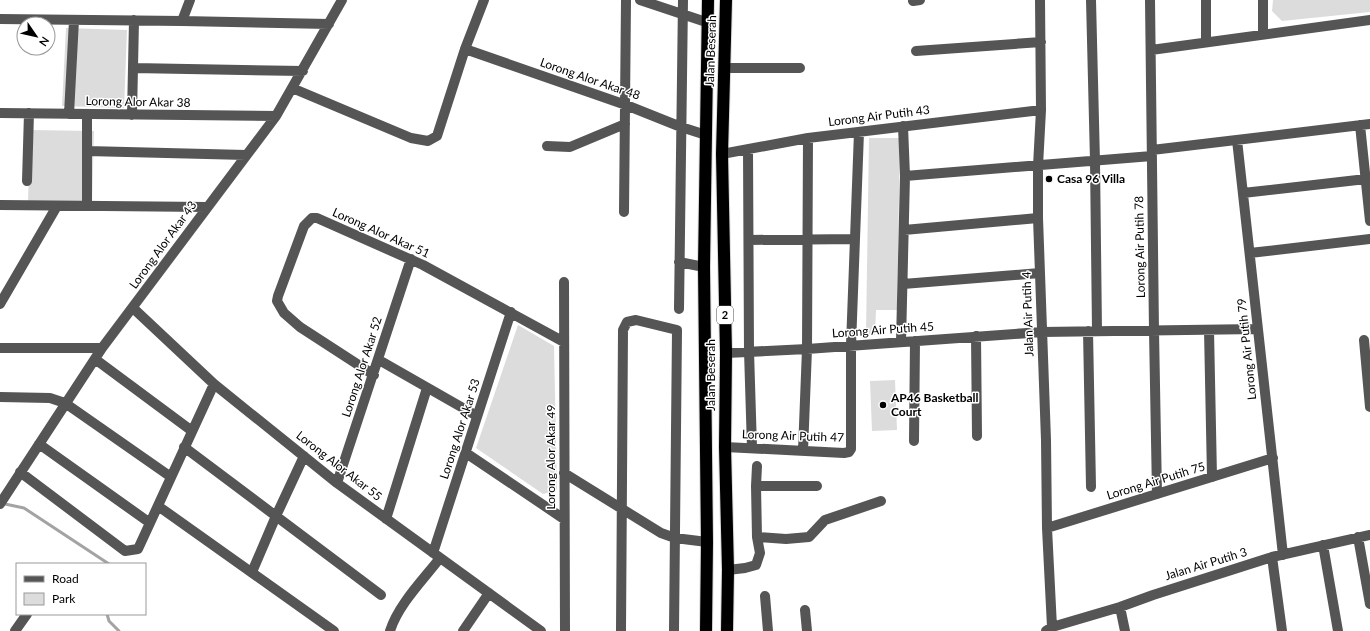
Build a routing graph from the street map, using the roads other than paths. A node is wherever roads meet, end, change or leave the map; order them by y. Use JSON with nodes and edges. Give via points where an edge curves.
{"nodes":[{"id":1,"x":190,"y":0,"type":"edge"},
{"id":2,"x":342,"y":0,"type":"edge"},
{"id":3,"x":484,"y":0,"type":"edge"},
{"id":4,"x":626,"y":0,"type":"edge"},
{"id":5,"x":640,"y":0,"type":"edge"},
{"id":6,"x":683,"y":0,"type":"edge"},
{"id":7,"x":708,"y":0,"type":"edge"},
{"id":8,"x":726,"y":0,"type":"edge"},
{"id":9,"x":1040,"y":0,"type":"edge"},
{"id":10,"x":1091,"y":0,"type":"edge"},
{"id":11,"x":1150,"y":0,"type":"edge"},
{"id":12,"x":1206,"y":0,"type":"edge"},
{"id":13,"x":1264,"y":0,"type":"edge"},
{"id":14,"x":683,"y":14,"type":"junction"},
{"id":15,"x":0,"y":19,"type":"edge"},
{"id":16,"x":74,"y":20,"type":"junction"},
{"id":17,"x":134,"y":20,"type":"junction"},
{"id":18,"x":1370,"y":20,"type":"edge"},
{"id":19,"x":182,"y":21,"type":"junction"},
{"id":20,"x":709,"y":23,"type":"junction"},
{"id":21,"x":329,"y":24,"type":"junction"},
{"id":22,"x":1263,"y":34,"type":"junction"},
{"id":23,"x":1041,"y":42,"type":"junction"},
{"id":24,"x":1206,"y":42,"type":"junction"},
{"id":25,"x":465,"y":49,"type":"junction"},
{"id":26,"x":1151,"y":50,"type":"junction"},
{"id":27,"x":916,"y":51,"type":"dead end"},
{"id":28,"x":133,"y":68,"type":"junction"},
{"id":29,"x":724,"y":68,"type":"junction"},
{"id":30,"x":800,"y":68,"type":"dead end"},
{"id":31,"x":303,"y":71,"type":"junction"},
{"id":32,"x":292,"y":88,"type":"junction"},
{"id":33,"x":626,"y":105,"type":"junction"},
{"id":34,"x":1041,"y":110,"type":"junction"},
{"id":35,"x":0,"y":113,"type":"edge"},
{"id":36,"x":28,"y":113,"type":"junction"},
{"id":37,"x":69,"y":114,"type":"junction"},
{"id":38,"x":87,"y":114,"type":"junction"},
{"id":39,"x":132,"y":114,"type":"junction"},
{"id":40,"x":276,"y":116,"type":"junction"},
{"id":41,"x":626,"y":124,"type":"junction"},
{"id":42,"x":1365,"y":125,"type":"edge"},
{"id":43,"x":903,"y":126,"type":"junction"},
{"id":44,"x":681,"y":127,"type":"junction"},
{"id":45,"x":859,"y":132,"type":"junction"},
{"id":46,"x":706,"y":135,"type":"junction"},
{"id":47,"x":808,"y":138,"type":"junction"},
{"id":48,"x":1237,"y":140,"type":"junction"},
{"id":49,"x":547,"y":146,"type":"dead end"},
{"id":50,"x":748,"y":149,"type":"junction"},
{"id":51,"x":87,"y":152,"type":"junction"},
{"id":52,"x":1152,"y":153,"type":"junction"},
{"id":53,"x":722,"y":154,"type":"junction"},
{"id":54,"x":246,"y":155,"type":"junction"},
{"id":55,"x":1095,"y":161,"type":"junction"},
{"id":56,"x":1038,"y":166,"type":"junction"},
{"id":57,"x":905,"y":176,"type":"junction"},
{"id":58,"x":1366,"y":179,"type":"junction"},
{"id":59,"x":28,"y":180,"type":"dead end"},
{"id":60,"x":1243,"y":192,"type":"junction"},
{"id":61,"x":0,"y":205,"type":"edge"},
{"id":62,"x":58,"y":206,"type":"junction"},
{"id":63,"x":87,"y":206,"type":"junction"},
{"id":64,"x":207,"y":207,"type":"junction"},
{"id":65,"x":624,"y":212,"type":"dead end"},
{"id":66,"x":1038,"y":218,"type":"junction"},
{"id":67,"x":1370,"y":221,"type":"edge"},
{"id":68,"x":904,"y":230,"type":"junction"},
{"id":69,"x":855,"y":239,"type":"junction"},
{"id":70,"x":1370,"y":239,"type":"edge"},
{"id":71,"x":749,"y":240,"type":"junction"},
{"id":72,"x":807,"y":240,"type":"junction"},
{"id":73,"x":1250,"y":253,"type":"junction"},
{"id":74,"x":411,"y":259,"type":"junction"},
{"id":75,"x":679,"y":262,"type":"junction"},
{"id":76,"x":704,"y":267,"type":"junction"},
{"id":77,"x":1040,"y":273,"type":"junction"},
{"id":78,"x":564,"y":282,"type":"dead end"},
{"id":79,"x":903,"y":284,"type":"junction"},
{"id":80,"x":0,"y":304,"type":"edge"},
{"id":81,"x":133,"y":308,"type":"junction"},
{"id":82,"x":679,"y":309,"type":"dead end"},
{"id":83,"x":511,"y":312,"type":"junction"},
{"id":84,"x":1258,"y":329,"type":"junction"},
{"id":85,"x":1154,"y":330,"type":"junction"},
{"id":86,"x":1209,"y":330,"type":"junction"},
{"id":87,"x":1092,"y":331,"type":"junction"},
{"id":88,"x":1042,"y":332,"type":"junction"},
{"id":89,"x":976,"y":336,"type":"junction"},
{"id":90,"x":1364,"y":340,"type":"dead end"},
{"id":91,"x":915,"y":341,"type":"junction"},
{"id":92,"x":564,"y":342,"type":"junction"},
{"id":93,"x":901,"y":342,"type":"junction"},
{"id":94,"x":851,"y":345,"type":"junction"},
{"id":95,"x":0,"y":348,"type":"edge"},
{"id":96,"x":102,"y":348,"type":"junction"},
{"id":97,"x":807,"y":349,"type":"junction"},
{"id":98,"x":749,"y":351,"type":"junction"},
{"id":99,"x":726,"y":353,"type":"junction"},
{"id":100,"x":95,"y":359,"type":"junction"},
{"id":101,"x":379,"y":360,"type":"junction"},
{"id":102,"x":374,"y":375,"type":"junction"},
{"id":103,"x":214,"y":384,"type":"junction"},
{"id":104,"x":427,"y":388,"type":"junction"},
{"id":105,"x":0,"y":397,"type":"edge"},
{"id":106,"x":65,"y":403,"type":"junction"},
{"id":107,"x":1370,"y":408,"type":"edge"},
{"id":108,"x":478,"y":416,"type":"junction"},
{"id":109,"x":192,"y":431,"type":"junction"},
{"id":110,"x":976,"y":436,"type":"dead end"},
{"id":111,"x":914,"y":440,"type":"dead end"},
{"id":112,"x":39,"y":444,"type":"junction"},
{"id":113,"x":725,"y":447,"type":"junction"},
{"id":114,"x":184,"y":448,"type":"junction"},
{"id":115,"x":752,"y":448,"type":"junction"},
{"id":116,"x":803,"y":451,"type":"junction"},
{"id":117,"x":466,"y":453,"type":"junction"},
{"id":118,"x":304,"y":456,"type":"junction"},
{"id":119,"x":1273,"y":458,"type":"junction"},
{"id":120,"x":756,"y":466,"type":"dead end"},
{"id":121,"x":20,"y":472,"type":"junction"},
{"id":122,"x":564,"y":473,"type":"junction"},
{"id":123,"x":171,"y":477,"type":"junction"},
{"id":124,"x":1212,"y":477,"type":"junction"},
{"id":125,"x":337,"y":483,"type":"junction"},
{"id":126,"x":756,"y":486,"type":"junction"},
{"id":127,"x":817,"y":486,"type":"dead end"},
{"id":128,"x":1091,"y":487,"type":"dead end"},
{"id":129,"x":4,"y":491,"type":"edge"},
{"id":130,"x":1157,"y":494,"type":"junction"},
{"id":131,"x":881,"y":501,"type":"dead end"},
{"id":132,"x":0,"y":504,"type":"edge"},
{"id":133,"x":158,"y":506,"type":"junction"},
{"id":134,"x":622,"y":508,"type":"junction"},
{"id":135,"x":276,"y":516,"type":"junction"},
{"id":136,"x":386,"y":519,"type":"junction"},
{"id":137,"x":564,"y":519,"type":"junction"},
{"id":138,"x":150,"y":523,"type":"junction"},
{"id":139,"x":1047,"y":528,"type":"junction"},
{"id":140,"x":1370,"y":535,"type":"edge"},
{"id":141,"x":757,"y":537,"type":"junction"},
{"id":142,"x":1358,"y":537,"type":"junction"},
{"id":143,"x":675,"y":538,"type":"junction"},
{"id":144,"x":707,"y":542,"type":"junction"},
{"id":145,"x":1323,"y":545,"type":"junction"},
{"id":146,"x":1284,"y":555,"type":"junction"},
{"id":147,"x":436,"y":556,"type":"junction"},
{"id":148,"x":1272,"y":557,"type":"junction"},
{"id":149,"x":728,"y":570,"type":"junction"},
{"id":150,"x":252,"y":572,"type":"junction"},
{"id":151,"x":489,"y":594,"type":"junction"},
{"id":152,"x":381,"y":595,"type":"dead end"},
{"id":153,"x":765,"y":596,"type":"dead end"},
{"id":154,"x":1370,"y":604,"type":"edge"},
{"id":155,"x":1120,"y":607,"type":"junction"},
{"id":156,"x":805,"y":610,"type":"dead end"},
{"id":157,"x":26,"y":615,"type":"edge"},
{"id":158,"x":1049,"y":629,"type":"edge"},
{"id":159,"x":16,"y":631,"type":"edge"},
{"id":160,"x":334,"y":631,"type":"edge"},
{"id":161,"x":390,"y":631,"type":"edge"},
{"id":162,"x":463,"y":631,"type":"edge"},
{"id":163,"x":541,"y":631,"type":"edge"},
{"id":164,"x":564,"y":631,"type":"edge"},
{"id":165,"x":621,"y":631,"type":"edge"},
{"id":166,"x":674,"y":631,"type":"edge"},
{"id":167,"x":706,"y":631,"type":"edge"},
{"id":168,"x":727,"y":631,"type":"edge"},
{"id":169,"x":768,"y":631,"type":"edge"},
{"id":170,"x":807,"y":631,"type":"edge"},
{"id":171,"x":1125,"y":631,"type":"edge"},
{"id":172,"x":1282,"y":631,"type":"edge"},
{"id":173,"x":1338,"y":631,"type":"edge"}],
"edges":[{"from":1,"to":19,"type":"street"},
{"from":2,"to":21,"type":"street","name":"Lorong Alor Akar 43"},
{"from":3,"to":25,"type":"street"},
{"from":4,"to":33,"type":"street"},
{"from":5,"to":14,"type":"street"},
{"from":6,"to":14,"type":"street"},
{"from":7,"to":20,"type":"highway","name":"Jalan Beserah","number":"2"},
{"from":8,"to":29,"type":"highway","name":"Jalan Beserah","number":"2"},
{"from":9,"to":23,"type":"street","name":"Jalan Air Putih 4"},
{"from":10,"to":55,"type":"street"},
{"from":11,"to":26,"type":"street","name":"Lorong Air Putih 78"},
{"from":12,"to":24,"type":"street"},
{"from":13,"to":22,"type":"street"},
{"from":14,"to":20,"type":"street"},
{"from":14,"to":44,"type":"street"},
{"from":15,"to":16,"type":"street"},
{"from":16,"to":17,"type":"street"},
{"from":16,"to":37,"type":"street"},
{"from":17,"to":19,"type":"street"},
{"from":17,"to":28,"type":"street"},
{"from":18,"to":22,"type":"street"},
{"from":19,"to":21,"type":"street"},
{"from":20,"to":46,"type":"highway","name":"Jalan Beserah","number":"2"},
{"from":21,"to":31,"type":"street","name":"Lorong Alor Akar 43"},
{"from":22,"to":24,"type":"street"},
{"from":23,"to":27,"type":"street"},
{"from":23,"to":34,"type":"street","name":"Jalan Air Putih 4"},
{"from":24,"to":26,"type":"street"},
{"from":25,"to":32,"type":"street","via":[[437,136],[428,141],[411,138]]},
{"from":25,"to":33,"type":"street","name":"Lorong Alor Akar 48"},
{"from":26,"to":52,"type":"street","name":"Lorong Air Putih 78"},
{"from":28,"to":31,"type":"street"},
{"from":28,"to":39,"type":"street"},
{"from":29,"to":30,"type":"street"},
{"from":29,"to":53,"type":"highway","name":"Jalan Beserah","number":"2"},
{"from":31,"to":32,"type":"street","name":"Lorong Alor Akar 43"},
{"from":32,"to":40,"type":"street","name":"Lorong Alor Akar 43"},
{"from":33,"to":41,"type":"street"},
{"from":33,"to":44,"type":"street","name":"Lorong Alor Akar 48"},
{"from":34,"to":43,"type":"street","name":"Lorong Air Putih 43"},
{"from":34,"to":56,"type":"street","name":"Jalan Air Putih 4"},
{"from":35,"to":36,"type":"street","name":"Lorong Alor Akar 38"},
{"from":36,"to":37,"type":"street","name":"Lorong Alor Akar 38"},
{"from":36,"to":59,"type":"street"},
{"from":37,"to":38,"type":"street","name":"Lorong Alor Akar 38"},
{"from":38,"to":39,"type":"street","name":"Lorong Alor Akar 38"},
{"from":38,"to":51,"type":"street"},
{"from":39,"to":40,"type":"street","name":"Lorong Alor Akar 38"},
{"from":40,"to":54,"type":"street","name":"Lorong Alor Akar 43"},
{"from":41,"to":49,"type":"street","via":[[570,147]]},
{"from":41,"to":65,"type":"street"},
{"from":42,"to":48,"type":"street"},
{"from":42,"to":58,"type":"street"},
{"from":43,"to":45,"type":"street","name":"Lorong Air Putih 43"},
{"from":43,"to":57,"type":"street"},
{"from":44,"to":46,"type":"street","name":"Lorong Alor Akar 48"},
{"from":44,"to":75,"type":"street"},
{"from":45,"to":47,"type":"street","name":"Lorong Air Putih 43"},
{"from":45,"to":69,"type":"street"},
{"from":46,"to":76,"type":"highway","name":"Jalan Beserah","number":"2"},
{"from":47,"to":50,"type":"street","name":"Lorong Air Putih 43"},
{"from":47,"to":72,"type":"street"},
{"from":48,"to":52,"type":"street"},
{"from":48,"to":60,"type":"street","name":"Lorong Air Putih 79"},
{"from":50,"to":53,"type":"street","name":"Lorong Air Putih 43"},
{"from":50,"to":71,"type":"street"},
{"from":51,"to":54,"type":"street"},
{"from":51,"to":63,"type":"street"},
{"from":52,"to":55,"type":"street"},
{"from":52,"to":85,"type":"street","name":"Lorong Air Putih 78"},
{"from":53,"to":99,"type":"highway","name":"Jalan Beserah","number":"2"},
{"from":54,"to":64,"type":"street","name":"Lorong Alor Akar 43"},
{"from":55,"to":56,"type":"street"},
{"from":55,"to":87,"type":"street"},
{"from":56,"to":57,"type":"street"},
{"from":56,"to":66,"type":"street","name":"Jalan Air Putih 4"},
{"from":57,"to":68,"type":"street"},
{"from":58,"to":60,"type":"street"},
{"from":58,"to":67,"type":"street"},
{"from":60,"to":73,"type":"street","name":"Lorong Air Putih 79"},
{"from":61,"to":62,"type":"street"},
{"from":62,"to":63,"type":"street"},
{"from":62,"to":80,"type":"street"},
{"from":63,"to":64,"type":"street"},
{"from":64,"to":81,"type":"street","name":"Lorong Alor Akar 43"},
{"from":66,"to":68,"type":"street"},
{"from":66,"to":77,"type":"street","name":"Jalan Air Putih 4"},
{"from":68,"to":79,"type":"street"},
{"from":69,"to":72,"type":"street"},
{"from":69,"to":94,"type":"street"},
{"from":70,"to":73,"type":"street"},
{"from":71,"to":72,"type":"street"},
{"from":71,"to":98,"type":"street"},
{"from":72,"to":97,"type":"street"},
{"from":73,"to":84,"type":"street","name":"Lorong Air Putih 79"},
{"from":74,"to":83,"type":"street","name":"Lorong Alor Akar 51"},
{"from":74,"to":101,"type":"street","name":"Lorong Alor Akar 52"},
{"from":74,"to":102,"type":"street","name":"Lorong Alor Akar 51","via":[[312,218],[304,226],[278,296],[277,301],[284,313],[300,327]]},
{"from":75,"to":76,"type":"street"},
{"from":75,"to":82,"type":"street"},
{"from":76,"to":144,"type":"highway","name":"Jalan Beserah","number":"2"},
{"from":77,"to":79,"type":"street"},
{"from":77,"to":88,"type":"street","name":"Jalan Air Putih 4"},
{"from":78,"to":92,"type":"street","name":"Lorong Alor Akar 49"},
{"from":79,"to":93,"type":"street"},
{"from":81,"to":96,"type":"street","name":"Lorong Alor Akar 43"},
{"from":81,"to":103,"type":"street","name":"Lorong Alor Akar 55"},
{"from":83,"to":92,"type":"street","name":"Lorong Alor Akar 51"},
{"from":83,"to":108,"type":"street","name":"Lorong Alor Akar 53"},
{"from":84,"to":86,"type":"street","name":"Lorong Air Putih 45"},
{"from":84,"to":119,"type":"street","name":"Lorong Air Putih 79"},
{"from":85,"to":86,"type":"street","name":"Lorong Air Putih 45"},
{"from":85,"to":87,"type":"street","name":"Lorong Air Putih 45"},
{"from":85,"to":130,"type":"street","name":"Lorong Air Putih 78"},
{"from":86,"to":124,"type":"street"},
{"from":87,"to":88,"type":"street","name":"Lorong Air Putih 45"},
{"from":87,"to":128,"type":"street"},
{"from":88,"to":89,"type":"street","name":"Lorong Air Putih 45"},
{"from":88,"to":139,"type":"street","name":"Jalan Air Putih 4"},
{"from":89,"to":91,"type":"street","name":"Lorong Air Putih 45"},
{"from":89,"to":110,"type":"street"},
{"from":90,"to":107,"type":"street"},
{"from":91,"to":93,"type":"street","name":"Lorong Air Putih 45"},
{"from":91,"to":111,"type":"street"},
{"from":92,"to":122,"type":"street","name":"Lorong Alor Akar 49"},
{"from":93,"to":94,"type":"street","name":"Lorong Air Putih 45"},
{"from":94,"to":97,"type":"street","name":"Lorong Air Putih 45"},
{"from":94,"to":116,"type":"street","name":"Lorong Air Putih 47","via":[[851,449],[844,453]]},
{"from":95,"to":96,"type":"street"},
{"from":96,"to":100,"type":"street","name":"Lorong Alor Akar 43"},
{"from":97,"to":98,"type":"street","name":"Lorong Air Putih 45"},
{"from":97,"to":116,"type":"street"},
{"from":98,"to":99,"type":"street","name":"Lorong Air Putih 45"},
{"from":98,"to":115,"type":"street"},
{"from":99,"to":113,"type":"highway","name":"Jalan Beserah","number":"2"},
{"from":100,"to":106,"type":"street","name":"Lorong Alor Akar 43"},
{"from":100,"to":109,"type":"street"},
{"from":101,"to":102,"type":"street","name":"Lorong Alor Akar 52"},
{"from":101,"to":104,"type":"street"},
{"from":102,"to":125,"type":"street","name":"Lorong Alor Akar 52"},
{"from":103,"to":109,"type":"street"},
{"from":103,"to":118,"type":"street","name":"Lorong Alor Akar 55"},
{"from":104,"to":108,"type":"street"},
{"from":104,"to":136,"type":"street"},
{"from":105,"to":106,"type":"street","via":[[50,398]]},
{"from":106,"to":112,"type":"street","name":"Lorong Alor Akar 43"},
{"from":106,"to":123,"type":"street"},
{"from":108,"to":117,"type":"street","name":"Lorong Alor Akar 53"},
{"from":109,"to":114,"type":"street"},
{"from":112,"to":121,"type":"street","name":"Lorong Alor Akar 43"},
{"from":112,"to":138,"type":"street"},
{"from":113,"to":115,"type":"street","name":"Lorong Air Putih 47"},
{"from":113,"to":149,"type":"highway","name":"Jalan Beserah","number":"2"},
{"from":114,"to":123,"type":"street"},
{"from":114,"to":135,"type":"street"},
{"from":115,"to":116,"type":"street","name":"Lorong Air Putih 47"},
{"from":117,"to":137,"type":"street"},
{"from":117,"to":147,"type":"street","name":"Lorong Alor Akar 53"},
{"from":118,"to":125,"type":"street","name":"Lorong Alor Akar 55"},
{"from":118,"to":135,"type":"street"},
{"from":119,"to":124,"type":"street","name":"Lorong Air Putih 75"},
{"from":119,"to":146,"type":"street","name":"Lorong Air Putih 79"},
{"from":120,"to":126,"type":"street"},
{"from":121,"to":129,"type":"street","name":"Lorong Alor Akar 43"},
{"from":121,"to":138,"type":"street","via":[[125,551],[138,549]]},
{"from":122,"to":134,"type":"street"},
{"from":122,"to":137,"type":"street","name":"Lorong Alor Akar 49"},
{"from":123,"to":133,"type":"street"},
{"from":124,"to":130,"type":"street","name":"Lorong Air Putih 75"},
{"from":125,"to":136,"type":"street","name":"Lorong Alor Akar 55"},
{"from":126,"to":127,"type":"street"},
{"from":126,"to":141,"type":"street"},
{"from":129,"to":132,"type":"street","name":"Lorong Alor Akar 43"},
{"from":130,"to":139,"type":"street","name":"Lorong Air Putih 75"},
{"from":131,"to":141,"type":"street","via":[[825,520],[809,537]]},
{"from":133,"to":138,"type":"street"},
{"from":133,"to":150,"type":"street"},
{"from":134,"to":143,"type":"street","via":[[661,533]]},
{"from":134,"to":143,"type":"street","via":[[623,330],[628,322],[636,320],[677,330]]},
{"from":134,"to":165,"type":"street"},
{"from":135,"to":150,"type":"street"},
{"from":135,"to":152,"type":"street"},
{"from":136,"to":147,"type":"street","name":"Lorong Alor Akar 55"},
{"from":137,"to":164,"type":"street","name":"Lorong Alor Akar 49"},
{"from":139,"to":158,"type":"street","name":"Jalan Air Putih 4"},
{"from":140,"to":142,"type":"street","name":"Jalan Air Putih 3"},
{"from":141,"to":149,"type":"street","via":[[760,553],[756,565]]},
{"from":142,"to":145,"type":"street","name":"Jalan Air Putih 3"},
{"from":142,"to":154,"type":"street"},
{"from":143,"to":144,"type":"street"},
{"from":143,"to":166,"type":"street"},
{"from":144,"to":167,"type":"highway","name":"Jalan Beserah","number":"2"},
{"from":145,"to":146,"type":"street","name":"Jalan Air Putih 3"},
{"from":145,"to":173,"type":"street"},
{"from":146,"to":148,"type":"street","name":"Jalan Air Putih 3"},
{"from":147,"to":151,"type":"street","name":"Lorong Alor Akar 55"},
{"from":147,"to":161,"type":"street","name":"Lorong Alor Akar 53","via":[[393,621]]},
{"from":148,"to":155,"type":"street","name":"Jalan Air Putih 3"},
{"from":148,"to":172,"type":"street"},
{"from":149,"to":168,"type":"highway","name":"Jalan Beserah","number":"2"},
{"from":150,"to":160,"type":"street"},
{"from":151,"to":162,"type":"street"},
{"from":151,"to":163,"type":"street","name":"Lorong Alor Akar 55"},
{"from":153,"to":169,"type":"street"},
{"from":155,"to":158,"type":"street","name":"Jalan Air Putih 3"},
{"from":155,"to":171,"type":"street"},
{"from":156,"to":170,"type":"street"},
{"from":157,"to":159,"type":"street"}]}
